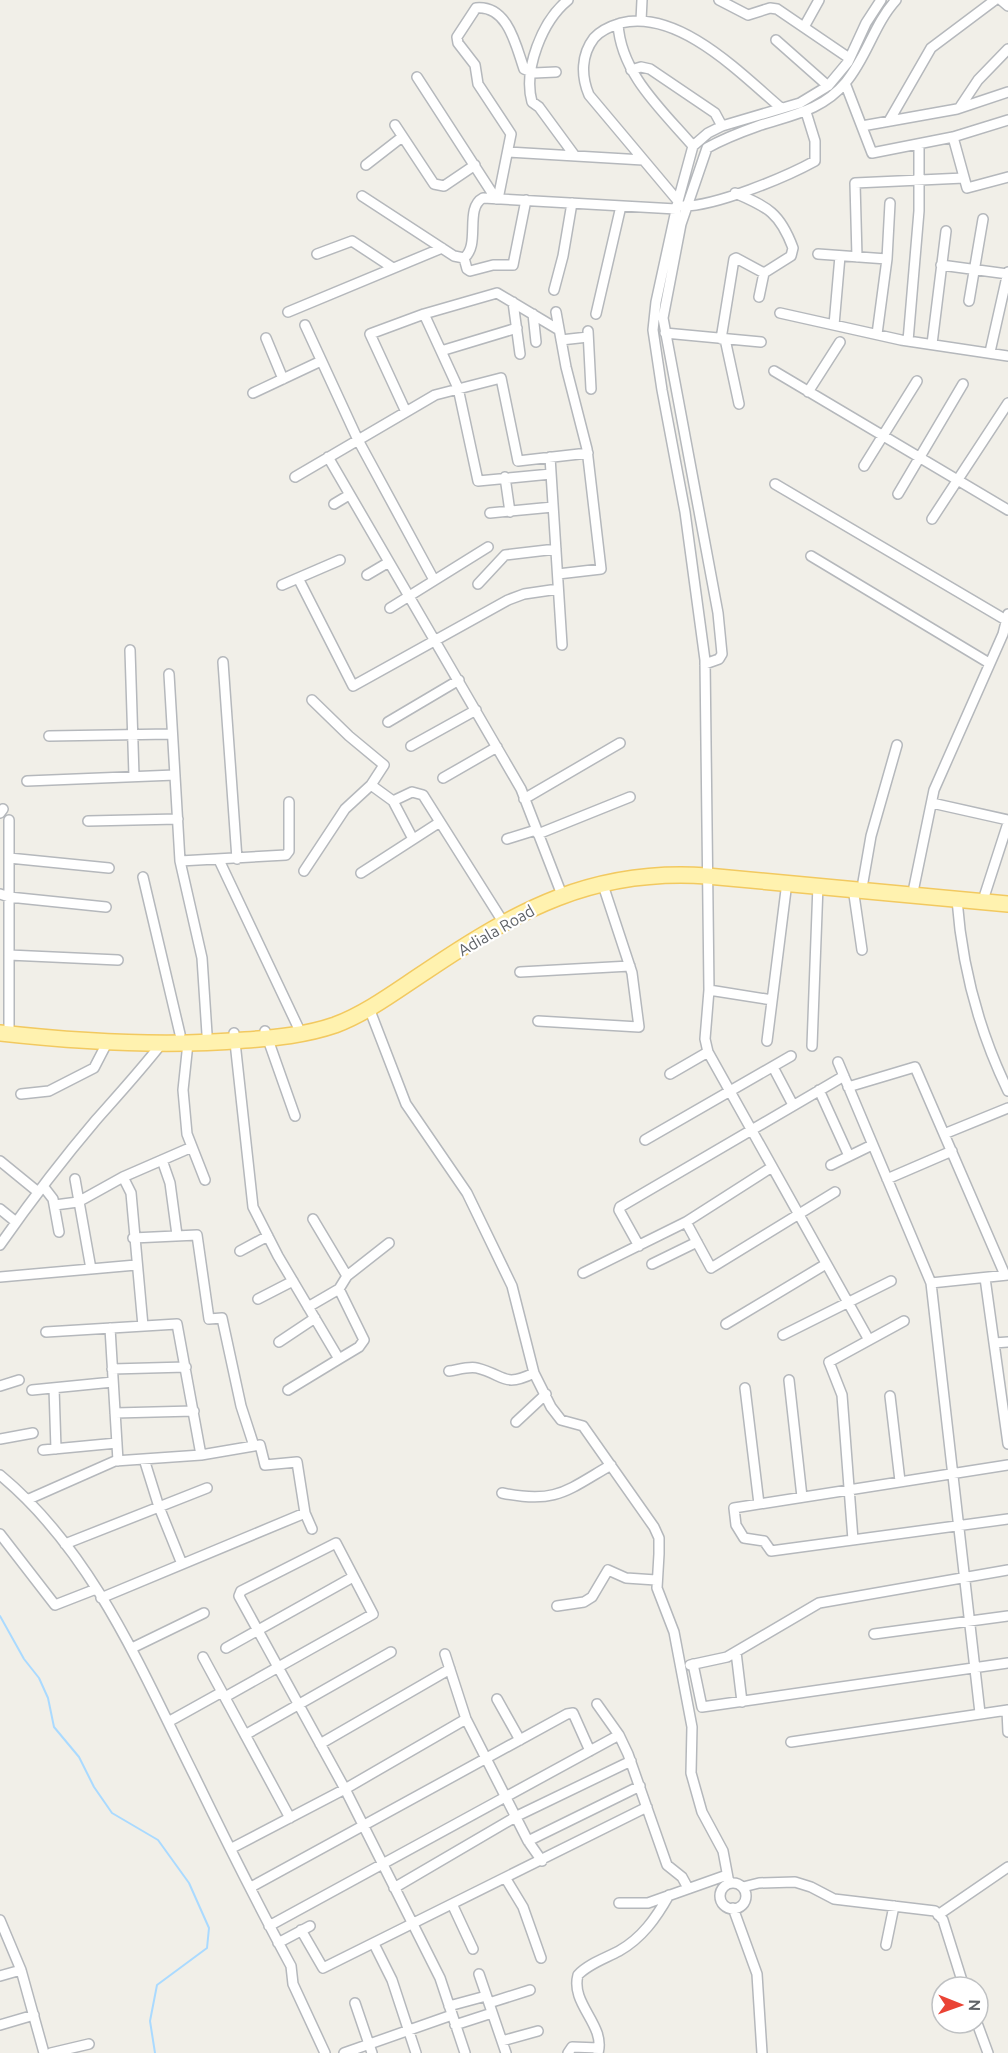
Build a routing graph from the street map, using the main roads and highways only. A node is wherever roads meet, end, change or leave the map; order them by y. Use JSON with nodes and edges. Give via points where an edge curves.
{"nodes":[{"id":1,"x":707,"y":872,"type":"junction"},
{"id":2,"x":858,"y":885,"type":"junction"},
{"id":3,"x":561,"y":891,"type":"junction"},
{"id":4,"x":1008,"y":896,"type":"edge"},
{"id":5,"x":1008,"y":904,"type":"edge"},
{"id":6,"x":3,"y":1028,"type":"edge"},
{"id":7,"x":266,"y":1035,"type":"junction"},
{"id":8,"x":234,"y":1037,"type":"junction"},
{"id":9,"x":184,"y":1039,"type":"junction"}],
"edges":[{"from":1,"to":2,"type":"main road","name":"Adiala Road"},
{"from":1,"to":2,"type":"main road","name":"Adiala Road","via":[[818,885]]},
{"from":1,"to":3,"type":"main road","name":"Adiala Road","via":[[663,874]]},
{"from":1,"to":3,"type":"main road","name":"Adiala Road","via":[[674,867],[632,870],[596,876]]},
{"from":2,"to":4,"type":"main road","name":"Adiala Road"},
{"from":2,"to":5,"type":"main road","name":"Adiala Road"},
{"from":3,"to":7,"type":"main road","name":"Adiala Road","via":[[500,917],[368,1001],[325,1021]]},
{"from":3,"to":7,"type":"main road","name":"Adiala Road","via":[[369,1008],[322,1030]]},
{"from":6,"to":9,"type":"main road","name":"Adiala Road"},
{"from":6,"to":9,"type":"main road","name":"Adiala Road","via":[[108,1041],[162,1043]]},
{"from":7,"to":8,"type":"main road","name":"Adiala Road"},
{"from":8,"to":9,"type":"main road","name":"Adiala Road"},
{"from":8,"to":9,"type":"main road","name":"Adiala Road","via":[[207,1034]]}]}
